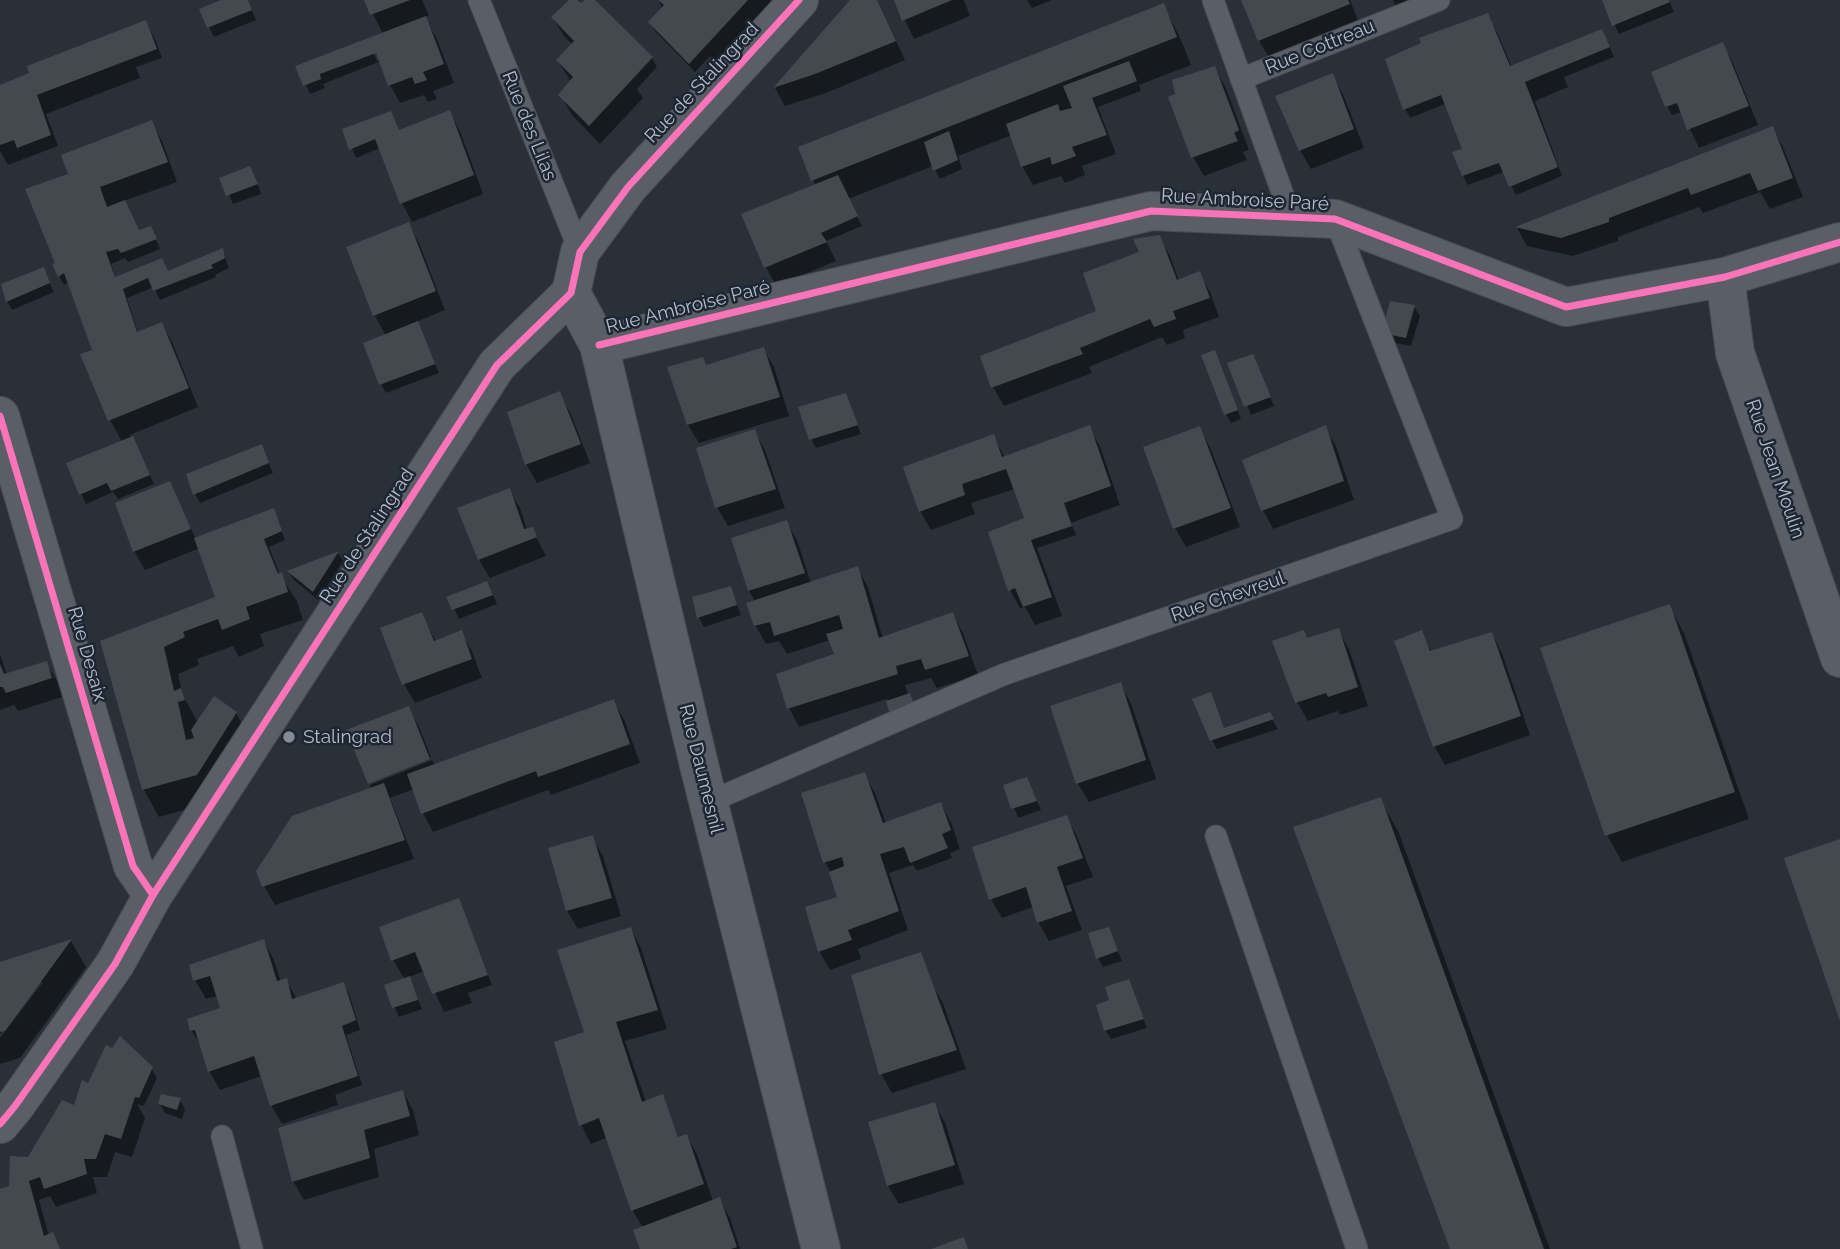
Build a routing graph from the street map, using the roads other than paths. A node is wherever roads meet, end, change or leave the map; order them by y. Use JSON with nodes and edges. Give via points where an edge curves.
{"nodes":[{"id":1,"x":479,"y":0,"type":"edge"},
{"id":2,"x":799,"y":0,"type":"edge"},
{"id":3,"x":1213,"y":0,"type":"edge"},
{"id":4,"x":1439,"y":0,"type":"edge"},
{"id":5,"x":1241,"y":79,"type":"junction"},
{"id":6,"x":1291,"y":217,"type":"junction"},
{"id":7,"x":1335,"y":219,"type":"junction"},
{"id":8,"x":1840,"y":242,"type":"edge"},
{"id":9,"x":580,"y":251,"type":"junction"},
{"id":10,"x":1725,"y":277,"type":"junction"},
{"id":11,"x":571,"y":293,"type":"junction"},
{"id":12,"x":600,"y":345,"type":"junction"},
{"id":13,"x":0,"y":416,"type":"edge"},
{"id":14,"x":1840,"y":657,"type":"edge"},
{"id":15,"x":709,"y":802,"type":"junction"},
{"id":16,"x":1216,"y":836,"type":"dead end"},
{"id":17,"x":153,"y":895,"type":"junction"},
{"id":18,"x":0,"y":1124,"type":"edge"},
{"id":19,"x":222,"y":1136,"type":"dead end"},
{"id":20,"x":252,"y":1249,"type":"edge"},
{"id":21,"x":821,"y":1249,"type":"edge"},
{"id":22,"x":1357,"y":1249,"type":"edge"}],
"edges":[{"from":1,"to":9,"type":"lane","name":"Rue des Lilas"},
{"from":2,"to":9,"type":"street","name":"Rue de Stalingrad","via":[[628,187]]},
{"from":3,"to":5,"type":"lane"},
{"from":4,"to":5,"type":"lane","name":"Rue Cottreau"},
{"from":5,"to":6,"type":"lane"},
{"from":6,"to":7,"type":"street","name":"Rue Ambroise Paré"},
{"from":6,"to":12,"type":"street","name":"Rue Ambroise Paré","via":[[1151,211]]},
{"from":7,"to":10,"type":"street","name":"Rue Ambroise Paré","via":[[1566,307]]},
{"from":7,"to":15,"type":"lane","name":"Rue Chevreul","via":[[1452,519],[1005,674]]},
{"from":8,"to":10,"type":"street","name":"Rue Ambroise Paré"},
{"from":9,"to":11,"type":"street","name":"Rue de Stalingrad"},
{"from":10,"to":14,"type":"street","name":"Rue Jean Moulin","via":[[1735,353]]},
{"from":11,"to":12,"type":"street","name":"Rue Daumesnil"},
{"from":11,"to":17,"type":"street","name":"Rue de Stalingrad","via":[[497,365]]},
{"from":12,"to":15,"type":"street","name":"Rue Daumesnil"},
{"from":13,"to":17,"type":"street","name":"Rue Desaix","via":[[133,866]]},
{"from":15,"to":21,"type":"street","name":"Rue Daumesnil"},
{"from":16,"to":22,"type":"lane"},
{"from":17,"to":18,"type":"street","name":"Rue de Stalingrad","via":[[115,964]]},
{"from":19,"to":20,"type":"lane"}]}
